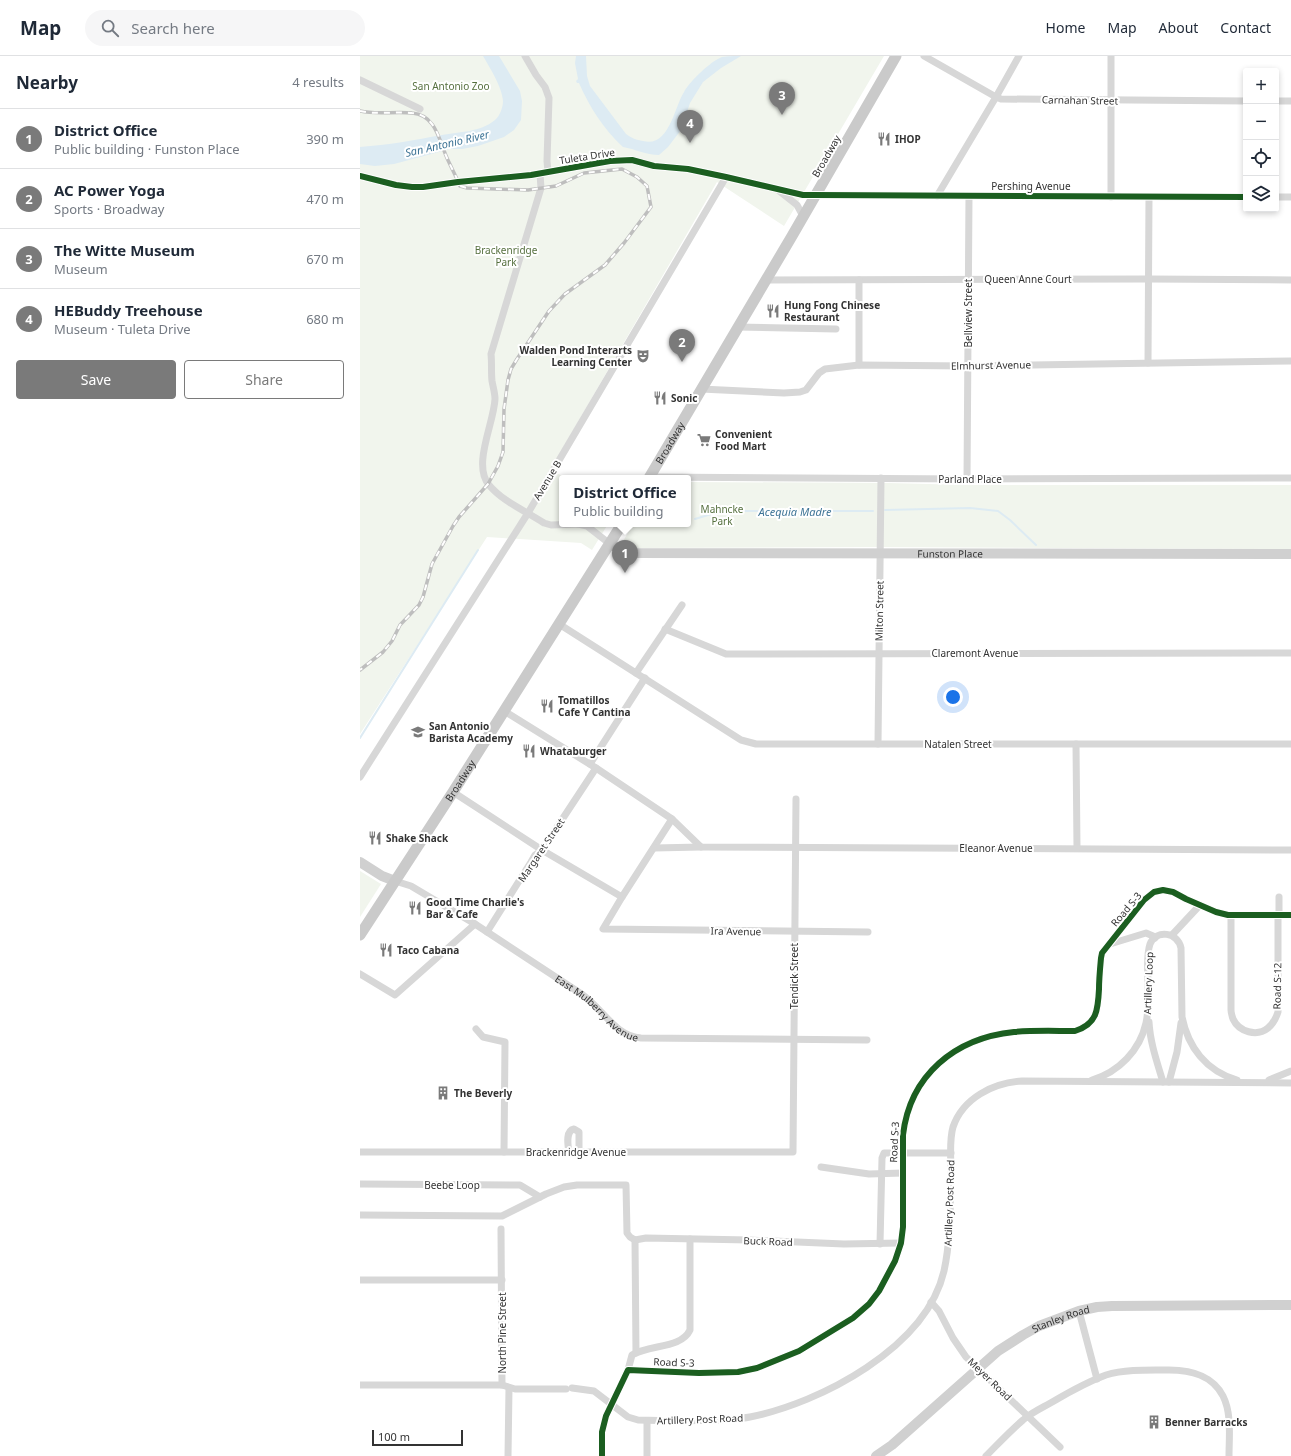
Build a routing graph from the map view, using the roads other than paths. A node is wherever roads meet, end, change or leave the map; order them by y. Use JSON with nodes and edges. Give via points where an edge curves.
{"nodes":[{"id":1,"x":525,"y":56,"type":"edge"},
{"id":2,"x":896,"y":56,"type":"edge"},
{"id":3,"x":924,"y":56,"type":"edge"},
{"id":4,"x":1019,"y":56,"type":"edge"},
{"id":5,"x":1111,"y":56,"type":"edge"},
{"id":6,"x":360,"y":80,"type":"edge"},
{"id":7,"x":996,"y":97,"type":"junction"},
{"id":8,"x":1111,"y":100,"type":"junction"},
{"id":9,"x":1243,"y":101,"type":"edge"},
{"id":10,"x":1279,"y":101,"type":"edge"},
{"id":11,"x":1291,"y":101,"type":"edge"},
{"id":12,"x":420,"y":109,"type":"dead end"},
{"id":13,"x":548,"y":172,"type":"junction"},
{"id":14,"x":540,"y":174,"type":"junction"},
{"id":15,"x":360,"y":176,"type":"edge"},
{"id":16,"x":726,"y":177,"type":"junction"},
{"id":17,"x":776,"y":188,"type":"junction"},
{"id":18,"x":815,"y":195,"type":"junction"},
{"id":19,"x":937,"y":196,"type":"junction"},
{"id":20,"x":969,"y":196,"type":"junction"},
{"id":21,"x":1149,"y":196,"type":"junction"},
{"id":22,"x":1111,"y":197,"type":"junction"},
{"id":23,"x":1243,"y":197,"type":"edge"},
{"id":24,"x":1279,"y":197,"type":"edge"},
{"id":25,"x":1291,"y":197,"type":"edge"},
{"id":26,"x":803,"y":216,"type":"junction"},
{"id":27,"x":1149,"y":279,"type":"junction"},
{"id":28,"x":766,"y":280,"type":"junction"},
{"id":29,"x":859,"y":280,"type":"junction"},
{"id":30,"x":968,"y":280,"type":"junction"},
{"id":31,"x":1291,"y":280,"type":"edge"},
{"id":32,"x":737,"y":327,"type":"junction"},
{"id":33,"x":836,"y":329,"type":"dead end"},
{"id":34,"x":1291,"y":361,"type":"edge"},
{"id":35,"x":1148,"y":363,"type":"junction"},
{"id":36,"x":859,"y":365,"type":"junction"},
{"id":37,"x":968,"y":366,"type":"junction"},
{"id":38,"x":701,"y":390,"type":"junction"},
{"id":39,"x":652,"y":475,"type":"edge"},
{"id":40,"x":691,"y":478,"type":"edge"},
{"id":41,"x":881,"y":478,"type":"junction"},
{"id":42,"x":1291,"y":478,"type":"edge"},
{"id":43,"x":967,"y":479,"type":"junction"},
{"id":44,"x":528,"y":513,"type":"junction"},
{"id":45,"x":559,"y":525,"type":"edge"},
{"id":46,"x":588,"y":527,"type":"edge"},
{"id":47,"x":620,"y":527,"type":"edge"},
{"id":48,"x":610,"y":544,"type":"junction"},
{"id":49,"x":880,"y":553,"type":"junction"},
{"id":50,"x":1291,"y":554,"type":"edge"},
{"id":51,"x":682,"y":605,"type":"dead end"},
{"id":52,"x":559,"y":624,"type":"junction"},
{"id":53,"x":665,"y":629,"type":"junction"},
{"id":54,"x":879,"y":653,"type":"junction"},
{"id":55,"x":1291,"y":653,"type":"edge"},
{"id":56,"x":636,"y":672,"type":"junction"},
{"id":57,"x":645,"y":678,"type":"junction"},
{"id":58,"x":504,"y":711,"type":"junction"},
{"id":59,"x":878,"y":744,"type":"junction"},
{"id":60,"x":1076,"y":744,"type":"junction"},
{"id":61,"x":1291,"y":744,"type":"edge"},
{"id":62,"x":593,"y":766,"type":"junction"},
{"id":63,"x":360,"y":777,"type":"edge"},
{"id":64,"x":453,"y":792,"type":"junction"},
{"id":65,"x":796,"y":799,"type":"dead end"},
{"id":66,"x":672,"y":819,"type":"junction"},
{"id":67,"x":701,"y":847,"type":"junction"},
{"id":68,"x":654,"y":848,"type":"junction"},
{"id":69,"x":795,"y":848,"type":"junction"},
{"id":70,"x":1077,"y":848,"type":"junction"},
{"id":71,"x":542,"y":850,"type":"junction"},
{"id":72,"x":1291,"y":850,"type":"edge"},
{"id":73,"x":360,"y":862,"type":"edge"},
{"id":74,"x":395,"y":881,"type":"junction"},
{"id":75,"x":622,"y":897,"type":"junction"},
{"id":76,"x":1280,"y":897,"type":"dead end"},
{"id":77,"x":1200,"y":905,"type":"junction"},
{"id":78,"x":1231,"y":915,"type":"junction"},
{"id":79,"x":1279,"y":915,"type":"junction"},
{"id":80,"x":1291,"y":915,"type":"edge"},
{"id":81,"x":475,"y":924,"type":"junction"},
{"id":82,"x":487,"y":932,"type":"junction"},
{"id":83,"x":794,"y":932,"type":"junction"},
{"id":84,"x":868,"y":932,"type":"dead end"},
{"id":85,"x":360,"y":935,"type":"edge"},
{"id":86,"x":1172,"y":936,"type":"junction"},
{"id":87,"x":1155,"y":938,"type":"junction"},
{"id":88,"x":1110,"y":944,"type":"junction"},
{"id":89,"x":360,"y":974,"type":"edge"},
{"id":90,"x":1148,"y":1011,"type":"junction"},
{"id":91,"x":1182,"y":1017,"type":"junction"},
{"id":92,"x":476,"y":1029,"type":"dead end"},
{"id":93,"x":794,"y":1039,"type":"junction"},
{"id":94,"x":867,"y":1040,"type":"dead end"},
{"id":95,"x":1291,"y":1071,"type":"edge"},
{"id":96,"x":1085,"y":1082,"type":"junction"},
{"id":97,"x":1166,"y":1082,"type":"junction"},
{"id":98,"x":1246,"y":1082,"type":"junction"},
{"id":99,"x":1259,"y":1082,"type":"junction"},
{"id":100,"x":1291,"y":1083,"type":"edge"},
{"id":101,"x":360,"y":1152,"type":"edge"},
{"id":102,"x":504,"y":1152,"type":"junction"},
{"id":103,"x":793,"y":1152,"type":"joint"},
{"id":104,"x":569,"y":1153,"type":"junction"},
{"id":105,"x":579,"y":1153,"type":"junction"},
{"id":106,"x":903,"y":1153,"type":"junction"},
{"id":107,"x":951,"y":1153,"type":"junction"},
{"id":108,"x":821,"y":1167,"type":"dead end"},
{"id":109,"x":903,"y":1173,"type":"junction"},
{"id":110,"x":882,"y":1174,"type":"junction"},
{"id":111,"x":360,"y":1184,"type":"edge"},
{"id":112,"x":540,"y":1197,"type":"junction"},
{"id":113,"x":360,"y":1215,"type":"edge"},
{"id":114,"x":501,"y":1228,"type":"dead end"},
{"id":115,"x":690,"y":1239,"type":"junction"},
{"id":116,"x":635,"y":1240,"type":"junction"},
{"id":117,"x":880,"y":1244,"type":"junction"},
{"id":118,"x":901,"y":1244,"type":"junction"},
{"id":119,"x":360,"y":1280,"type":"edge"},
{"id":120,"x":502,"y":1280,"type":"junction"},
{"id":121,"x":931,"y":1302,"type":"junction"},
{"id":122,"x":1291,"y":1305,"type":"edge"},
{"id":123,"x":1079,"y":1311,"type":"junction"},
{"id":124,"x":636,"y":1353,"type":"junction"},
{"id":125,"x":978,"y":1368,"type":"junction"},
{"id":126,"x":628,"y":1370,"type":"junction"},
{"id":127,"x":1097,"y":1379,"type":"junction"},
{"id":128,"x":360,"y":1385,"type":"edge"},
{"id":129,"x":502,"y":1385,"type":"junction"},
{"id":130,"x":509,"y":1388,"type":"junction"},
{"id":131,"x":612,"y":1404,"type":"junction"},
{"id":132,"x":1028,"y":1416,"type":"junction"},
{"id":133,"x":647,"y":1421,"type":"junction"},
{"id":134,"x":1060,"y":1447,"type":"dead end"},
{"id":135,"x":508,"y":1456,"type":"edge"},
{"id":136,"x":602,"y":1456,"type":"edge"},
{"id":137,"x":647,"y":1456,"type":"edge"},
{"id":138,"x":876,"y":1456,"type":"edge"},
{"id":139,"x":986,"y":1456,"type":"edge"},
{"id":140,"x":1229,"y":1456,"type":"edge"}],
"edges":[{"from":1,"to":13,"type":"street","via":[[549,98]]},
{"from":2,"to":18,"type":"main road","name":"Broadway"},
{"from":3,"to":7,"type":"street","name":"Carnahan Street"},
{"from":4,"to":7,"type":"street"},
{"from":5,"to":8,"type":"street"},
{"from":6,"to":12,"type":"street"},
{"from":7,"to":8,"type":"street","name":"Carnahan Street"},
{"from":7,"to":19,"type":"street"},
{"from":8,"to":9,"type":"street","name":"Carnahan Street"},
{"from":8,"to":22,"type":"street"},
{"from":10,"to":11,"type":"street"},
{"from":13,"to":14,"type":"street","name":"Tuleta Drive"},
{"from":13,"to":16,"type":"street","name":"Tuleta Drive","via":[[610,160],[632,160]]},
{"from":14,"to":15,"type":"street","name":"Tuleta Drive","via":[[412,187]]},
{"from":14,"to":44,"type":"street","via":[[541,188],[491,354],[495,398],[482,460],[488,484],[506,500]]},
{"from":16,"to":17,"type":"street","name":"Tuleta Drive"},
{"from":16,"to":44,"type":"street","name":"Avenue B"},
{"from":17,"to":18,"type":"street","name":"Tuleta Drive"},
{"from":17,"to":26,"type":"street","name":"Tuleta Drive","via":[[797,205]]},
{"from":18,"to":19,"type":"street","name":"Pershing Avenue"},
{"from":18,"to":26,"type":"main road","name":"Broadway"},
{"from":19,"to":20,"type":"street","name":"Pershing Avenue"},
{"from":20,"to":22,"type":"street","name":"Pershing Avenue"},
{"from":20,"to":30,"type":"street","name":"Bellview Street"},
{"from":21,"to":22,"type":"street","name":"Pershing Avenue"},
{"from":21,"to":23,"type":"street","name":"Pershing Avenue"},
{"from":21,"to":27,"type":"street"},
{"from":24,"to":25,"type":"street"},
{"from":26,"to":28,"type":"main road","name":"Broadway"},
{"from":27,"to":30,"type":"street","name":"Queen Anne Court"},
{"from":27,"to":31,"type":"street","name":"Queen Anne Court"},
{"from":27,"to":35,"type":"street"},
{"from":28,"to":29,"type":"street","name":"Queen Anne Court"},
{"from":28,"to":32,"type":"main road","name":"Broadway"},
{"from":29,"to":30,"type":"street","name":"Queen Anne Court"},
{"from":29,"to":36,"type":"street"},
{"from":30,"to":37,"type":"street","name":"Bellview Street"},
{"from":32,"to":33,"type":"street"},
{"from":32,"to":38,"type":"main road","name":"Broadway"},
{"from":34,"to":35,"type":"street","name":"Elmhurst Avenue"},
{"from":35,"to":37,"type":"street","name":"Elmhurst Avenue"},
{"from":36,"to":37,"type":"street","name":"Elmhurst Avenue"},
{"from":36,"to":38,"type":"street","name":"Elmhurst Avenue","via":[[825,369],[806,390],[800,392]]},
{"from":37,"to":43,"type":"street","name":"Bellview Street"},
{"from":38,"to":39,"type":"main road","name":"Broadway"},
{"from":40,"to":41,"type":"street","name":"Parland Place"},
{"from":41,"to":43,"type":"street","name":"Parland Place"},
{"from":41,"to":49,"type":"street","name":"Milton Street"},
{"from":42,"to":43,"type":"street","name":"Parland Place"},
{"from":44,"to":45,"type":"street","via":[[544,523]]},
{"from":44,"to":63,"type":"street","name":"Avenue B"},
{"from":46,"to":48,"type":"street"},
{"from":47,"to":48,"type":"main road","name":"Broadway"},
{"from":48,"to":49,"type":"street","name":"Funston Place","via":[[634,553]]},
{"from":48,"to":52,"type":"main road","name":"Broadway"},
{"from":49,"to":50,"type":"street","name":"Funston Place"},
{"from":49,"to":54,"type":"street","name":"Milton Street"},
{"from":51,"to":53,"type":"street"},
{"from":52,"to":56,"type":"street"},
{"from":52,"to":58,"type":"main road","name":"Broadway"},
{"from":53,"to":54,"type":"street","name":"Claremont Avenue","via":[[726,654]]},
{"from":53,"to":56,"type":"street"},
{"from":54,"to":55,"type":"street","name":"Claremont Avenue"},
{"from":54,"to":59,"type":"street","name":"Milton Street"},
{"from":56,"to":57,"type":"street","name":"Natalen Street"},
{"from":57,"to":59,"type":"street","name":"Natalen Street","via":[[741,740],[756,744]]},
{"from":57,"to":62,"type":"street","name":"Margaret Street"},
{"from":58,"to":62,"type":"street"},
{"from":58,"to":64,"type":"main road","name":"Broadway"},
{"from":59,"to":60,"type":"street","name":"Natalen Street"},
{"from":60,"to":61,"type":"street","name":"Natalen Street"},
{"from":60,"to":70,"type":"street"},
{"from":62,"to":66,"type":"street"},
{"from":62,"to":71,"type":"street","name":"Margaret Street"},
{"from":64,"to":71,"type":"street"},
{"from":64,"to":74,"type":"main road","name":"Broadway"},
{"from":65,"to":69,"type":"street","name":"Tendick Street"},
{"from":66,"to":67,"type":"street"},
{"from":66,"to":68,"type":"street"},
{"from":67,"to":68,"type":"street","name":"Eleanor Avenue"},
{"from":67,"to":69,"type":"street","name":"Eleanor Avenue"},
{"from":68,"to":75,"type":"street"},
{"from":69,"to":70,"type":"street","name":"Eleanor Avenue"},
{"from":69,"to":83,"type":"street","name":"Tendick Street"},
{"from":70,"to":72,"type":"street","name":"Eleanor Avenue"},
{"from":71,"to":75,"type":"street"},
{"from":71,"to":82,"type":"street","name":"Margaret Street","via":[[535,855]]},
{"from":73,"to":74,"type":"street","name":"East Mulberry Avenue"},
{"from":74,"to":81,"type":"street","name":"East Mulberry Avenue","via":[[411,886]]},
{"from":74,"to":85,"type":"main road","name":"Broadway"},
{"from":75,"to":83,"type":"street","name":"Ira Avenue","via":[[603,929]]},
{"from":76,"to":79,"type":"street"},
{"from":77,"to":78,"type":"street","name":"Road S-3"},
{"from":77,"to":86,"type":"street"},
{"from":77,"to":88,"type":"street","name":"Road S-3","via":[[1173,892],[1154,892],[1144,900]]},
{"from":78,"to":79,"type":"street","name":"Road S-3"},
{"from":78,"to":79,"type":"street","name":"Road S-12","via":[[1231,1010],[1233,1019],[1241,1029],[1250,1032],[1268,1028],[1278,1012]]},
{"from":79,"to":80,"type":"street","name":"Road S-3"},
{"from":81,"to":82,"type":"street","name":"East Mulberry Avenue"},
{"from":81,"to":89,"type":"street","via":[[395,995]]},
{"from":82,"to":93,"type":"street","name":"East Mulberry Avenue","via":[[590,999],[609,1021],[627,1035],[641,1038]]},
{"from":83,"to":84,"type":"street","name":"Ira Avenue"},
{"from":83,"to":93,"type":"street","name":"Tendick Street"},
{"from":86,"to":87,"type":"street","name":"Artillery Loop","via":[[1165,934]]},
{"from":86,"to":91,"type":"street","via":[[1178,940],[1182,948]]},
{"from":87,"to":88,"type":"street","via":[[1146,934]]},
{"from":87,"to":90,"type":"street","name":"Artillery Loop","via":[[1148,952]]},
{"from":88,"to":106,"type":"street","name":"Road S-3","via":[[1100,958],[1098,1007],[1092,1021],[1075,1031],[1014,1032],[989,1037],[951,1054],[930,1072],[912,1100],[905,1120]]},
{"from":90,"to":96,"type":"street","name":"Artillery Loop","via":[[1144,1030],[1133,1052],[1110,1072]]},
{"from":90,"to":97,"type":"street","via":[[1149,1033]]},
{"from":91,"to":97,"type":"street","via":[[1177,1052]]},
{"from":91,"to":98,"type":"street","via":[[1184,1028],[1198,1055],[1208,1065],[1228,1077]]},
{"from":92,"to":102,"type":"street","via":[[483,1037],[505,1042]]},
{"from":93,"to":94,"type":"street","name":"East Mulberry Avenue"},
{"from":93,"to":103,"type":"street","name":"Tendick Street"},
{"from":95,"to":99,"type":"street","name":"Artillery Post Road","via":[[1274,1079]]},
{"from":96,"to":97,"type":"street","name":"Artillery Post Road"},
{"from":96,"to":107,"type":"street","name":"Artillery Post Road","via":[[1014,1082],[986,1091],[971,1101],[958,1116],[952,1132]]},
{"from":97,"to":98,"type":"street","name":"Artillery Post Road"},
{"from":98,"to":99,"type":"street","name":"Artillery Post Road"},
{"from":99,"to":100,"type":"street","name":"Artillery Post Road"},
{"from":101,"to":102,"type":"street","name":"Brackenridge Avenue"},
{"from":102,"to":104,"type":"street","name":"Brackenridge Avenue"},
{"from":103,"to":105,"type":"street","name":"Brackenridge Avenue"},
{"from":104,"to":105,"type":"street","name":"Brackenridge Avenue"},
{"from":104,"to":105,"type":"street","via":[[568,1133],[574,1129],[579,1132]]},
{"from":106,"to":107,"type":"street"},
{"from":106,"to":109,"type":"street","name":"Road S-3"},
{"from":106,"to":110,"type":"street","via":[[884,1153]]},
{"from":107,"to":121,"type":"street","name":"Artillery Post Road","via":[[950,1237],[943,1273]]},
{"from":108,"to":110,"type":"street"},
{"from":109,"to":110,"type":"street"},
{"from":109,"to":118,"type":"street","name":"Road S-3"},
{"from":110,"to":117,"type":"street"},
{"from":111,"to":112,"type":"street","name":"Beebe Loop","via":[[520,1185]]},
{"from":112,"to":113,"type":"street","via":[[502,1216]]},
{"from":112,"to":116,"type":"street","via":[[577,1184],[626,1185],[627,1233]]},
{"from":114,"to":120,"type":"street","name":"North Pine Street"},
{"from":115,"to":116,"type":"street","name":"Buck Road"},
{"from":115,"to":117,"type":"street","name":"Buck Road"},
{"from":115,"to":124,"type":"street","via":[[690,1330],[687,1337],[679,1342]]},
{"from":116,"to":124,"type":"street"},
{"from":117,"to":118,"type":"street","name":"Buck Road"},
{"from":118,"to":126,"type":"street","name":"Road S-3","via":[[880,1291],[869,1304],[853,1318],[789,1356],[758,1368],[738,1372]]},
{"from":119,"to":120,"type":"street"},
{"from":120,"to":129,"type":"street","name":"North Pine Street"},
{"from":121,"to":125,"type":"street","name":"Meyer Road","via":[[939,1311],[962,1352]]},
{"from":121,"to":133,"type":"street","name":"Artillery Post Road","via":[[918,1321],[884,1355],[830,1388],[801,1402],[776,1411],[739,1419]]},
{"from":122,"to":123,"type":"street","name":"Stanley Road","via":[[1120,1306]]},
{"from":123,"to":125,"type":"street","name":"Stanley Road","via":[[1023,1335]]},
{"from":123,"to":127,"type":"street"},
{"from":124,"to":126,"type":"street","via":[[632,1355]]},
{"from":125,"to":132,"type":"street","name":"Meyer Road"},
{"from":125,"to":138,"type":"street","name":"Stanley Road","via":[[892,1446]]},
{"from":126,"to":131,"type":"street"},
{"from":127,"to":132,"type":"street"},
{"from":127,"to":140,"type":"street","via":[[1118,1373],[1180,1370],[1210,1380],[1223,1396],[1227,1408]]},
{"from":128,"to":129,"type":"street"},
{"from":129,"to":130,"type":"street","name":"North Pine Street"},
{"from":130,"to":131,"type":"street","name":"Artillery Post Road","via":[[569,1388],[594,1391]]},
{"from":130,"to":135,"type":"street","name":"North Pine Street"},
{"from":131,"to":133,"type":"street","name":"Artillery Post Road","via":[[628,1417]]},
{"from":131,"to":136,"type":"street","via":[[603,1425]]},
{"from":132,"to":134,"type":"street","name":"Meyer Road"},
{"from":132,"to":139,"type":"street"},
{"from":133,"to":137,"type":"street","name":"Artillery Post Road"}]}
